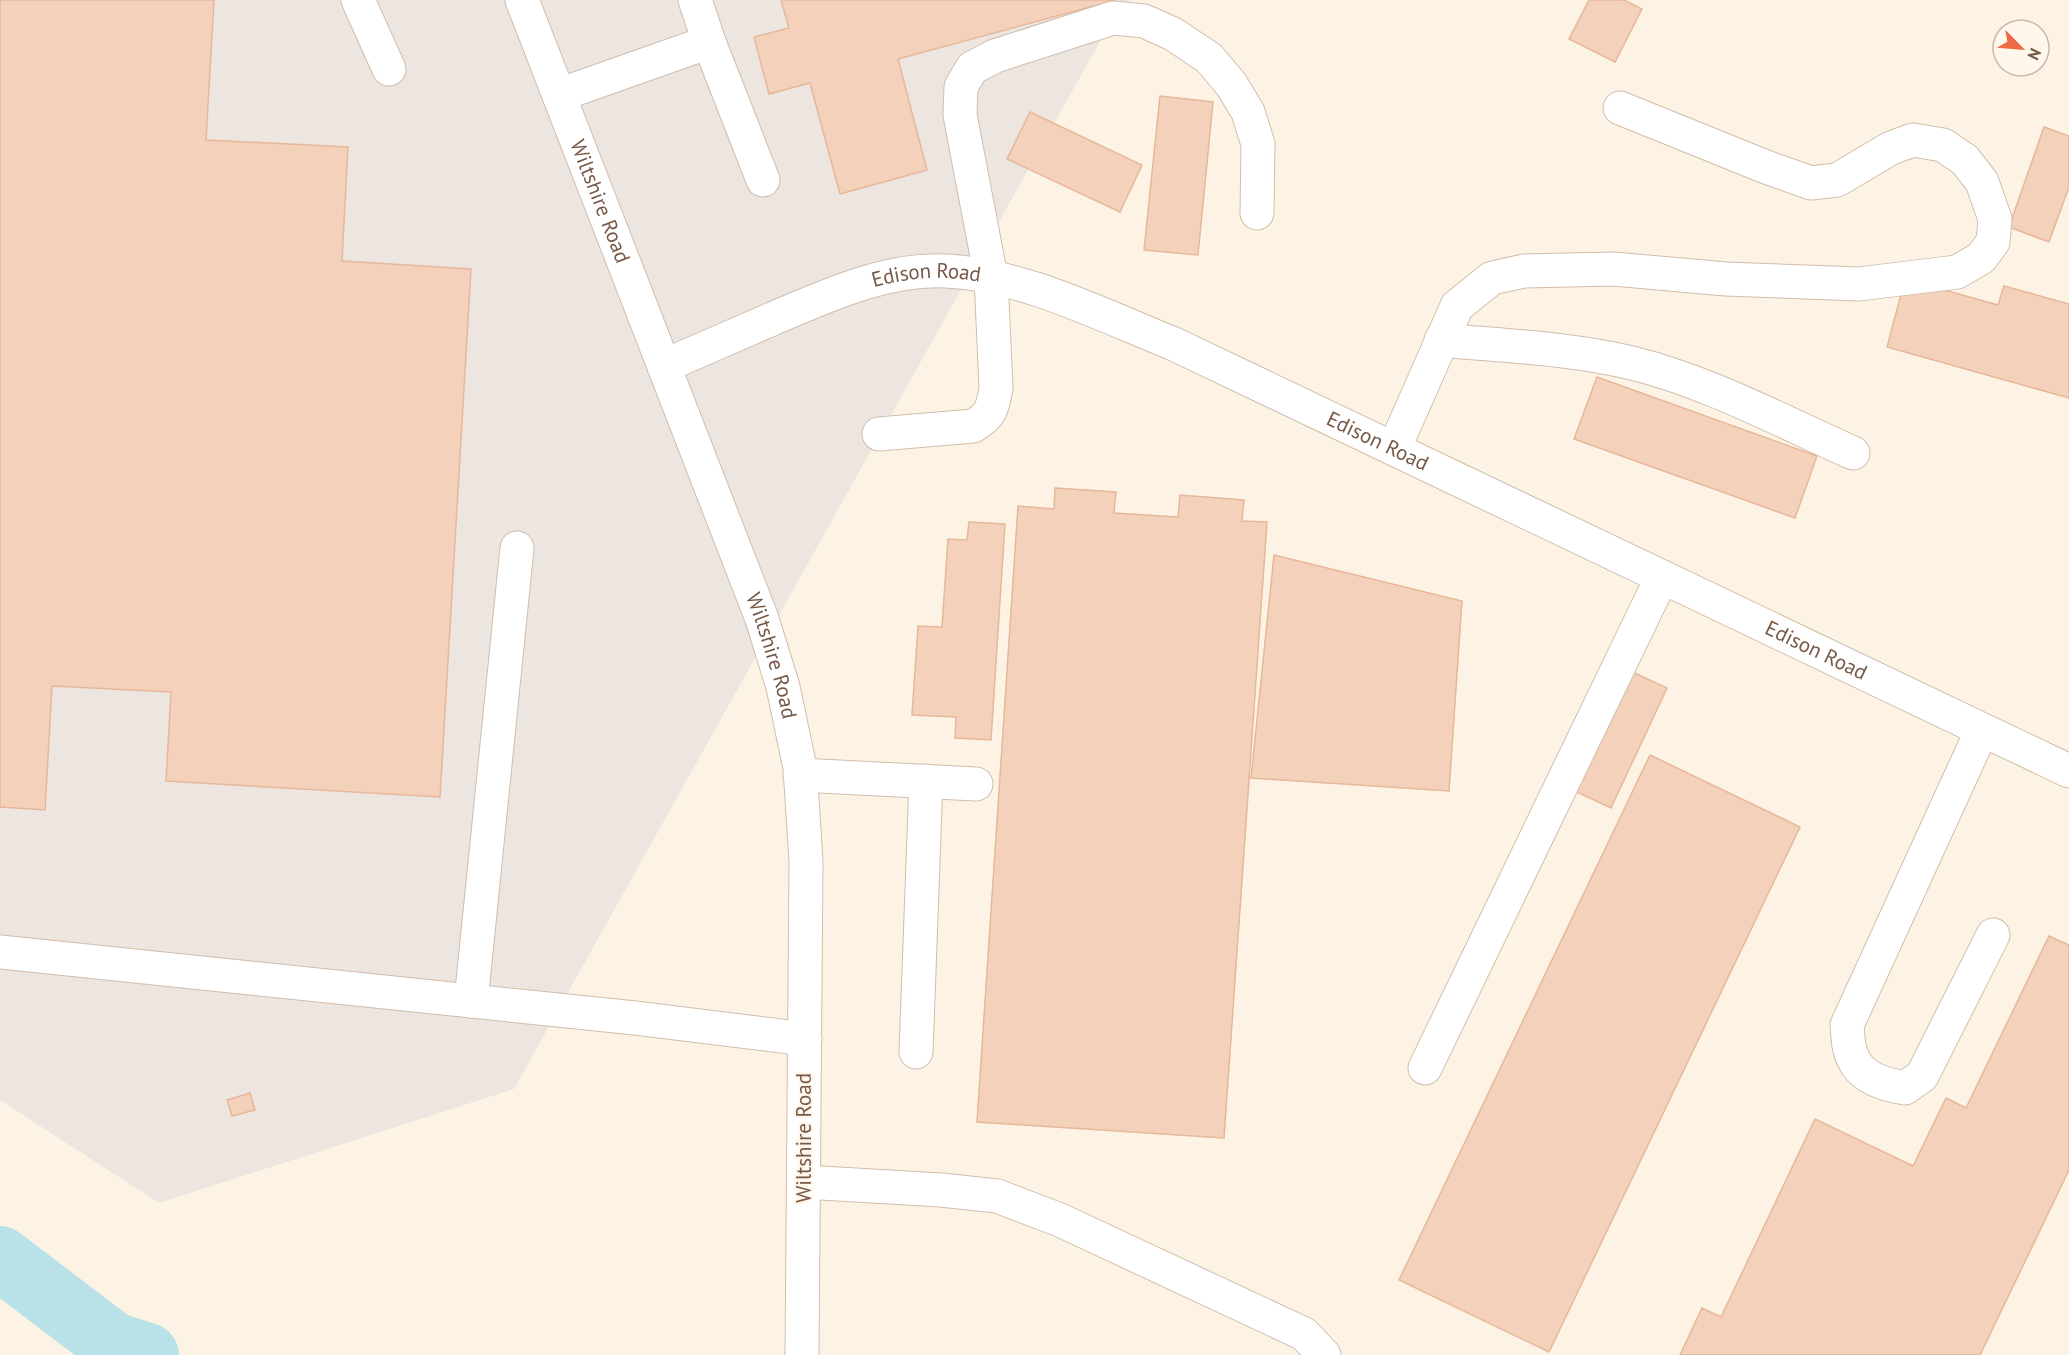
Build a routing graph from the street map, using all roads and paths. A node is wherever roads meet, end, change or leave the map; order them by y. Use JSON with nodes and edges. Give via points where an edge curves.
{"nodes":[{"id":1,"x":358,"y":0,"type":"edge"},
{"id":2,"x":522,"y":0,"type":"edge"},
{"id":3,"x":695,"y":0,"type":"edge"},
{"id":4,"x":709,"y":42,"type":"junction"},
{"id":5,"x":388,"y":69,"type":"dead end"},
{"id":6,"x":559,"y":95,"type":"junction"},
{"id":7,"x":1620,"y":108,"type":"dead end"},
{"id":8,"x":763,"y":180,"type":"dead end"},
{"id":9,"x":1257,"y":213,"type":"dead end"},
{"id":10,"x":991,"y":277,"type":"junction"},
{"id":11,"x":1441,"y":340,"type":"junction"},
{"id":12,"x":664,"y":366,"type":"junction"},
{"id":13,"x":879,"y":434,"type":"dead end"},
{"id":14,"x":1394,"y":449,"type":"junction"},
{"id":15,"x":1853,"y":453,"type":"dead end"},
{"id":16,"x":517,"y":548,"type":"dead end"},
{"id":17,"x":1662,"y":577,"type":"junction"},
{"id":18,"x":1982,"y":730,"type":"junction"},
{"id":19,"x":2069,"y":771,"type":"edge"},
{"id":20,"x":800,"y":775,"type":"junction"},
{"id":21,"x":926,"y":781,"type":"junction"},
{"id":22,"x":976,"y":784,"type":"dead end"},
{"id":23,"x":1993,"y":935,"type":"dead end"},
{"id":24,"x":0,"y":952,"type":"edge"},
{"id":25,"x":471,"y":1001,"type":"junction"},
{"id":26,"x":805,"y":1039,"type":"junction"},
{"id":27,"x":916,"y":1052,"type":"dead end"},
{"id":28,"x":1425,"y":1068,"type":"dead end"},
{"id":29,"x":804,"y":1182,"type":"junction"},
{"id":30,"x":802,"y":1355,"type":"edge"},
{"id":31,"x":1324,"y":1355,"type":"edge"}],
"edges":[{"from":1,"to":5,"type":"street"},
{"from":2,"to":6,"type":"street","name":"Wiltshire Road"},
{"from":3,"to":4,"type":"street"},
{"from":4,"to":6,"type":"street"},
{"from":4,"to":8,"type":"street"},
{"from":6,"to":12,"type":"street","name":"Wiltshire Road"},
{"from":7,"to":11,"type":"street","via":[[1811,183],[1837,180],[1891,148],[1913,140],[1943,145],[1965,160],[1982,182],[1995,219],[1993,242],[1981,258],[1957,272],[1859,284],[1726,279],[1614,269],[1524,271],[1492,278],[1457,306]]},
{"from":9,"to":10,"type":"street","via":[[1257,144],[1248,112],[1231,84],[1209,58],[1173,34],[1143,21],[1113,18],[995,56],[972,68],[961,87],[960,115]]},
{"from":10,"to":12,"type":"street","name":"Edison Road","via":[[945,271],[896,275],[829,294]]},
{"from":10,"to":13,"type":"street","via":[[996,388],[986,418],[973,426]]},
{"from":10,"to":14,"type":"street","name":"Edison Road","via":[[1043,292],[1174,344]]},
{"from":11,"to":14,"type":"street"},
{"from":11,"to":15,"type":"street","via":[[1577,352],[1633,363],[1694,382]]},
{"from":12,"to":20,"type":"street","name":"Wiltshire Road","via":[[762,619],[783,687]]},
{"from":14,"to":17,"type":"street","name":"Edison Road"},
{"from":16,"to":25,"type":"street"},
{"from":17,"to":18,"type":"street","name":"Edison Road"},
{"from":17,"to":28,"type":"street"},
{"from":18,"to":19,"type":"street","name":"Edison Road"},
{"from":18,"to":23,"type":"street","via":[[1847,1025],[1853,1060],[1867,1075],[1905,1088],[1922,1076]]},
{"from":20,"to":21,"type":"street"},
{"from":20,"to":26,"type":"street","name":"Wiltshire Road","via":[[806,862]]},
{"from":21,"to":22,"type":"street"},
{"from":21,"to":27,"type":"street"},
{"from":24,"to":25,"type":"street"},
{"from":25,"to":26,"type":"street"},
{"from":26,"to":29,"type":"street","name":"Wiltshire Road"},
{"from":29,"to":30,"type":"street","name":"Wiltshire Road"},
{"from":29,"to":31,"type":"street","via":[[997,1196],[1060,1220],[1304,1335]]}]}
